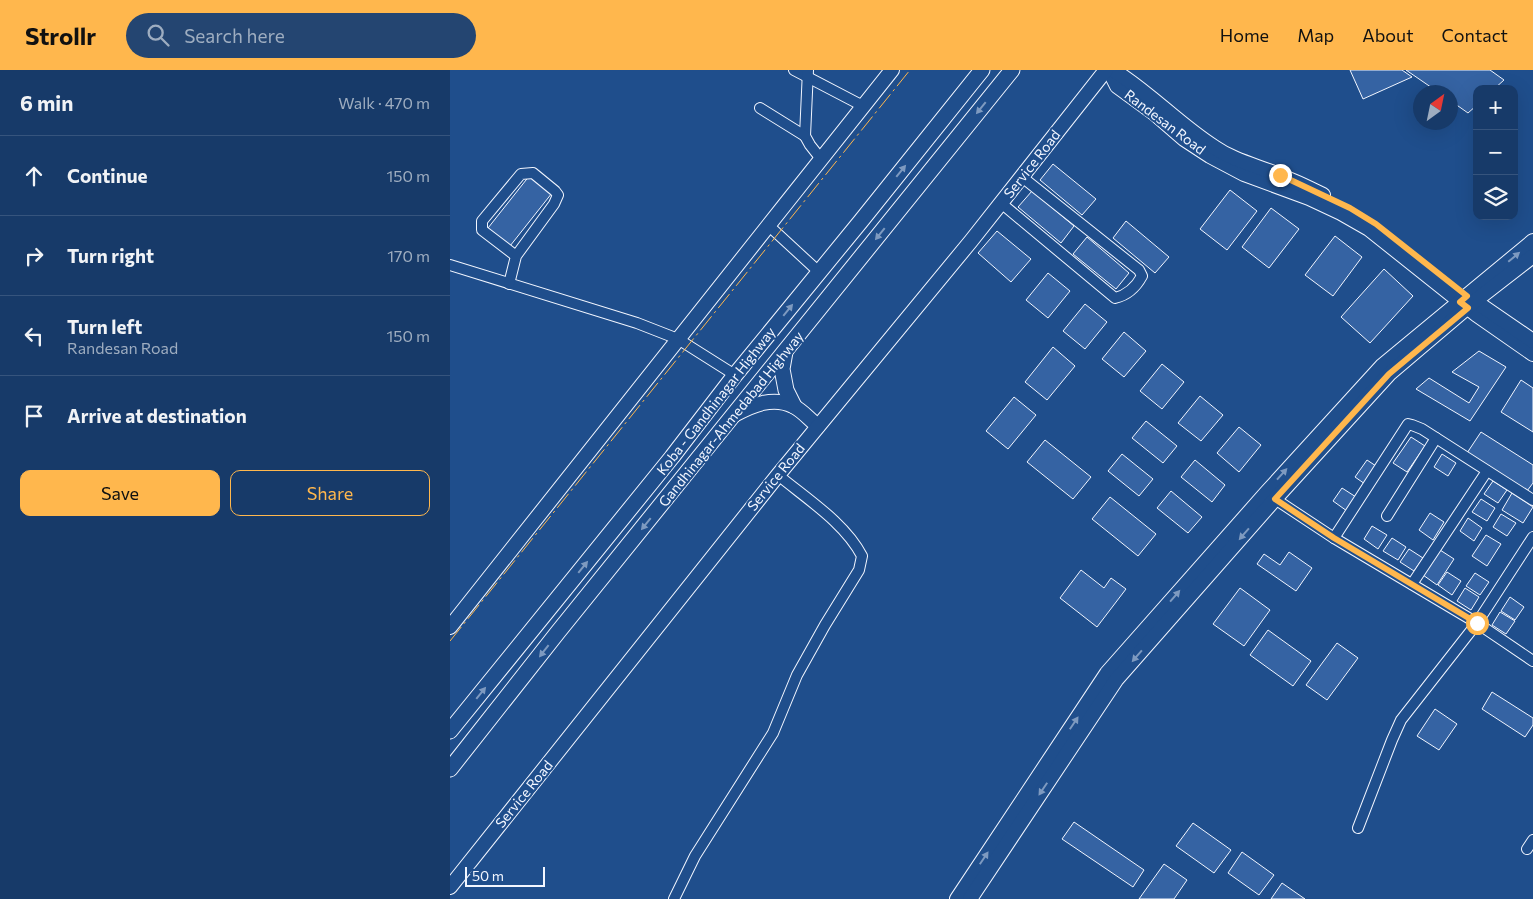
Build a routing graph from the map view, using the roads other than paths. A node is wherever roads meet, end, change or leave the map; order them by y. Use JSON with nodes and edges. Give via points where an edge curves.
{"nodes":[{"id":1,"x":794,"y":70,"type":"edge"},
{"id":2,"x":892,"y":70,"type":"edge"},
{"id":3,"x":982,"y":70,"type":"edge"},
{"id":4,"x":1012,"y":70,"type":"edge"},
{"id":5,"x":1109,"y":70,"type":"edge"},
{"id":6,"x":808,"y":74,"type":"edge"},
{"id":7,"x":863,"y":106,"type":"junction"},
{"id":8,"x":760,"y":108,"type":"dead end"},
{"id":9,"x":805,"y":136,"type":"junction"},
{"id":10,"x":821,"y":159,"type":"junction"},
{"id":11,"x":1022,"y":177,"type":"junction"},
{"id":12,"x":1001,"y":203,"type":"junction"},
{"id":13,"x":768,"y":225,"type":"junction"},
{"id":14,"x":1533,"y":241,"type":"edge"},
{"id":15,"x":516,"y":256,"type":"junction"},
{"id":16,"x":1533,"y":256,"type":"edge"},
{"id":17,"x":450,"y":265,"type":"edge"},
{"id":18,"x":819,"y":272,"type":"junction"},
{"id":19,"x":509,"y":284,"type":"junction"},
{"id":20,"x":1468,"y":302,"type":"junction"},
{"id":21,"x":678,"y":338,"type":"junction"},
{"id":22,"x":1533,"y":341,"type":"edge"},
{"id":23,"x":786,"y":351,"type":"junction"},
{"id":24,"x":1533,"y":354,"type":"edge"},
{"id":25,"x":735,"y":375,"type":"junction"},
{"id":26,"x":794,"y":406,"type":"junction"},
{"id":27,"x":734,"y":415,"type":"junction"},
{"id":28,"x":818,"y":426,"type":"junction"},
{"id":29,"x":1436,"y":438,"type":"junction"},
{"id":30,"x":1488,"y":471,"type":"junction"},
{"id":31,"x":778,"y":475,"type":"junction"},
{"id":32,"x":1275,"y":499,"type":"junction"},
{"id":33,"x":1533,"y":500,"type":"edge"},
{"id":34,"x":1387,"y":516,"type":"dead end"},
{"id":35,"x":1533,"y":537,"type":"edge"},
{"id":36,"x":1334,"y":538,"type":"junction"},
{"id":37,"x":1412,"y":584,"type":"junction"},
{"id":38,"x":1477,"y":623,"type":"junction"},
{"id":39,"x":450,"y":626,"type":"edge"},
{"id":40,"x":1533,"y":661,"type":"edge"},
{"id":41,"x":450,"y":731,"type":"edge"},
{"id":42,"x":450,"y":769,"type":"edge"},
{"id":43,"x":1358,"y":828,"type":"dead end"},
{"id":44,"x":1533,"y":840,"type":"edge"},
{"id":45,"x":1527,"y":849,"type":"dead end"},
{"id":46,"x":450,"y":887,"type":"edge"},
{"id":47,"x":674,"y":899,"type":"edge"},
{"id":48,"x":957,"y":899,"type":"edge"},
{"id":49,"x":970,"y":899,"type":"edge"}],
"edges":[{"from":1,"to":6,"type":"street"},
{"from":2,"to":7,"type":"street"},
{"from":18,"to":3,"type":"main road","name":"Koba - Gandhinagar Highway","one_way":true},
{"from":4,"to":23,"type":"main road","name":"Gandhinagar-Ahmedabad Highway","one_way":true},
{"from":5,"to":11,"type":"street","name":"Service Road"},
{"from":5,"to":20,"type":"street","name":"Randesan Road","via":[[1128,79],[1215,148],[1321,194],[1376,224]]},
{"from":6,"to":7,"type":"street"},
{"from":6,"to":9,"type":"street"},
{"from":7,"to":10,"type":"street"},
{"from":8,"to":9,"type":"street"},
{"from":9,"to":10,"type":"street"},
{"from":10,"to":13,"type":"street"},
{"from":11,"to":12,"type":"street","name":"Service Road"},
{"from":11,"to":12,"type":"street","via":[[1138,270],[1142,276],[1140,279],[1126,295],[1115,298]]},
{"from":12,"to":28,"type":"street","name":"Service Road"},
{"from":13,"to":18,"type":"street"},
{"from":13,"to":21,"type":"street"},
{"from":20,"to":14,"type":"street","one_way":true},
{"from":15,"to":15,"type":"street","via":[[558,195],[533,174],[521,174],[482,221],[482,230]]},
{"from":15,"to":19,"type":"street"},
{"from":16,"to":20,"type":"street"},
{"from":17,"to":19,"type":"street"},
{"from":25,"to":18,"type":"main road","name":"Koba - Gandhinagar Highway","one_way":true},
{"from":19,"to":21,"type":"street"},
{"from":20,"to":22,"type":"street","name":"Randesan Road"},
{"from":20,"to":24,"type":"street","name":"Randesan Road"},
{"from":20,"to":32,"type":"street","via":[[1389,374]]},
{"from":48,"to":20,"type":"street","one_way":true,"via":[[1107,673],[1382,366]]},
{"from":21,"to":25,"type":"street"},
{"from":21,"to":39,"type":"street"},
{"from":23,"to":26,"type":"main road","via":[[782,370],[786,390]]},
{"from":23,"to":27,"type":"main road","name":"Gandhinagar-Ahmedabad Highway"},
{"from":41,"to":25,"type":"main road","name":"Koba - Gandhinagar Highway","one_way":true},
{"from":26,"to":27,"type":"street","via":[[780,402],[753,404]]},
{"from":26,"to":28,"type":"street"},
{"from":27,"to":42,"type":"main road","name":"Gandhinagar-Ahmedabad Highway","one_way":true},
{"from":28,"to":31,"type":"street","name":"Service Road"},
{"from":29,"to":30,"type":"street"},
{"from":29,"to":34,"type":"street"},
{"from":29,"to":36,"type":"street","via":[[1408,424]]},
{"from":30,"to":33,"type":"street"},
{"from":30,"to":37,"type":"street"},
{"from":31,"to":46,"type":"street","name":"Service Road"},
{"from":31,"to":47,"type":"street","via":[[844,529],[862,556],[859,570],[797,675],[773,734],[695,856]]},
{"from":32,"to":36,"type":"street"},
{"from":32,"to":49,"type":"street","one_way":true,"via":[[1116,680]]},
{"from":35,"to":38,"type":"street"},
{"from":36,"to":37,"type":"street"},
{"from":37,"to":38,"type":"street"},
{"from":38,"to":40,"type":"street"},
{"from":38,"to":43,"type":"street","via":[[1402,720]]},
{"from":44,"to":45,"type":"street"}]}
